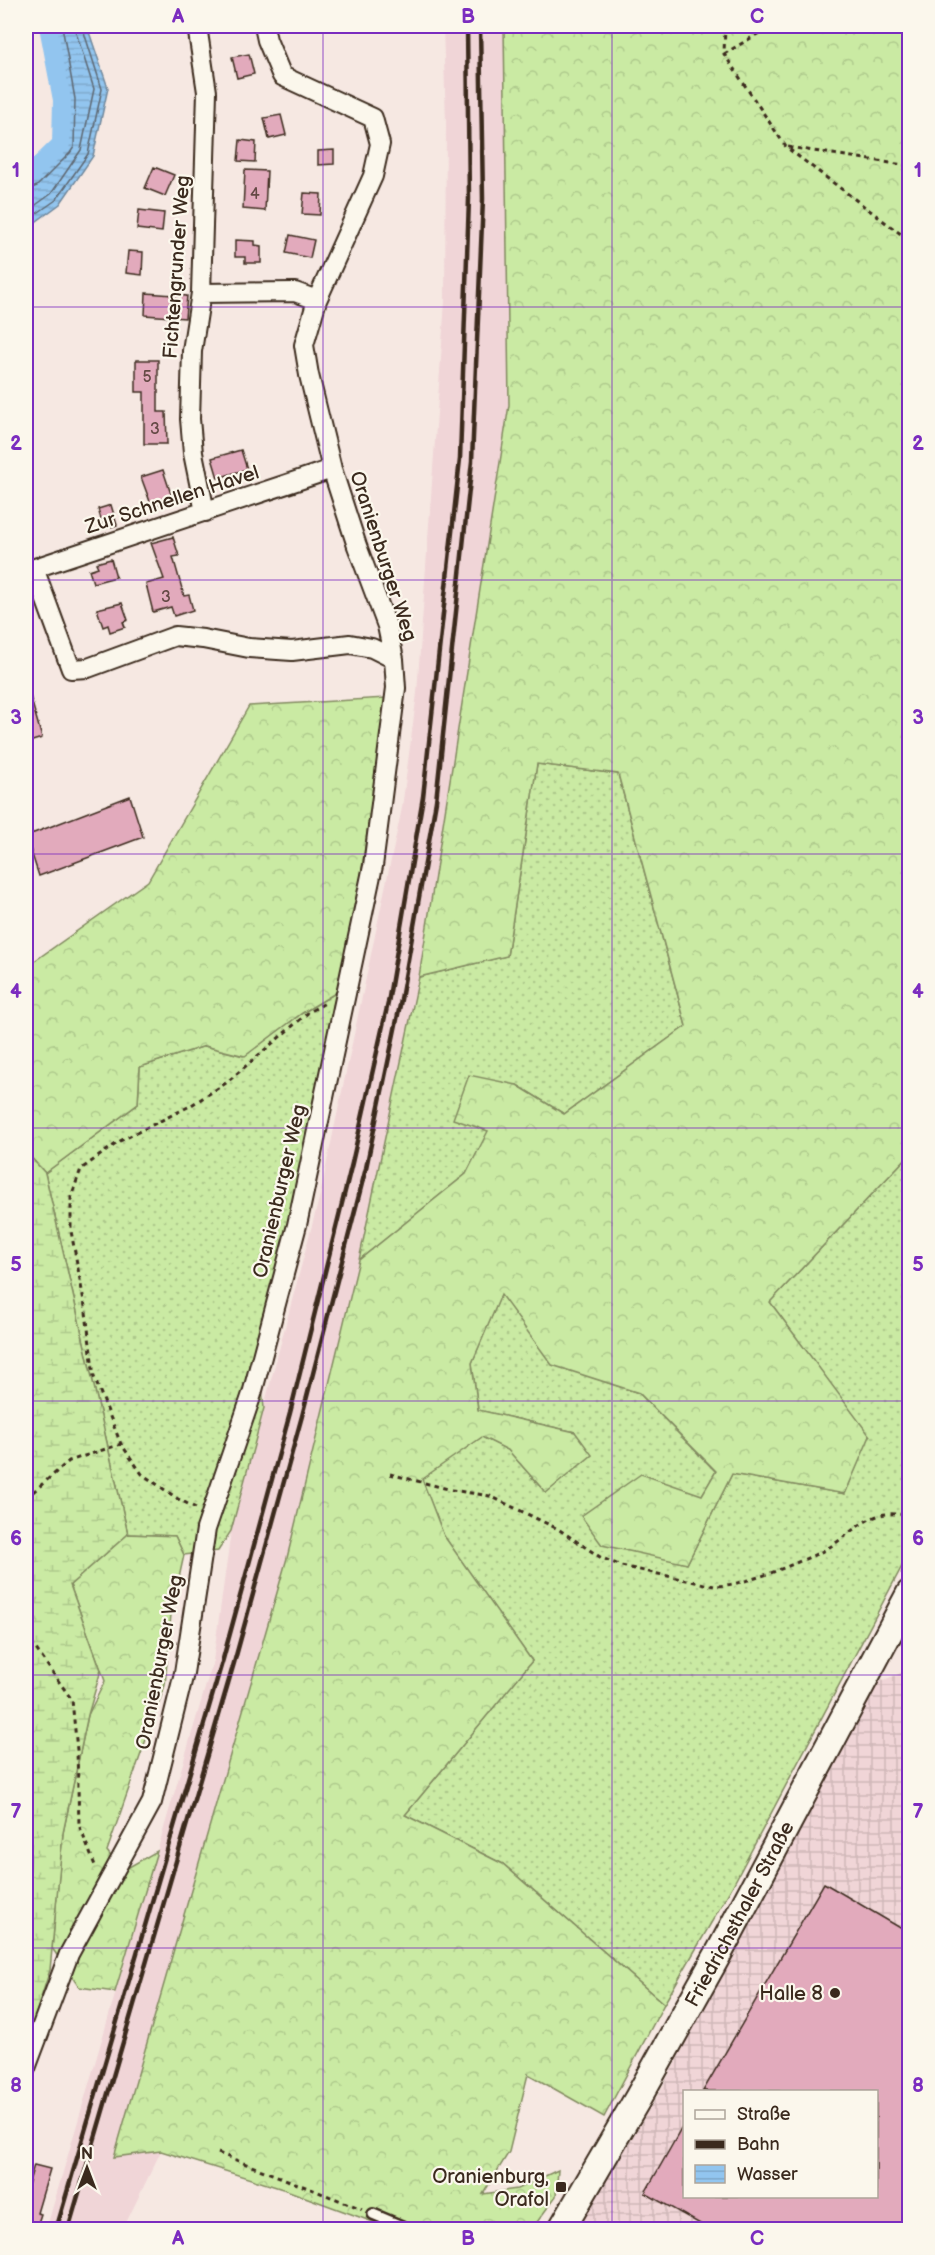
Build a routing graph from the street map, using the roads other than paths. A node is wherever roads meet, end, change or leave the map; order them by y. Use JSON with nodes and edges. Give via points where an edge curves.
{"nodes":[{"id":1,"x":197,"y":26,"type":"edge"},
{"id":2,"x":264,"y":26,"type":"edge"},
{"id":3,"x":201,"y":293,"type":"junction"},
{"id":4,"x":317,"y":300,"type":"junction"},
{"id":5,"x":333,"y":469,"type":"junction"},
{"id":6,"x":205,"y":512,"type":"junction"},
{"id":7,"x":30,"y":570,"type":"edge"},
{"id":8,"x":394,"y":659,"type":"junction"},
{"id":9,"x":907,"y":1601,"type":"edge"},
{"id":10,"x":26,"y":2068,"type":"edge"},
{"id":11,"x":373,"y":2214,"type":"road end"},
{"id":12,"x":411,"y":2229,"type":"edge"},
{"id":13,"x":561,"y":2229,"type":"edge"}],
"edges":[{"from":1,"to":3,"type":"street","name":"Fichtengrunder Weg","via":[[207,92]]},
{"from":2,"to":4,"type":"street","name":"Oranienburger Weg","via":[[282,76],[373,118],[380,144],[373,176]]},
{"from":3,"to":4,"type":"street","via":[[295,292]]},
{"from":3,"to":6,"type":"street","name":"Fichtengrunder Weg","via":[[192,351],[190,419]]},
{"from":4,"to":5,"type":"street","name":"Oranienburger Weg","via":[[304,345]]},
{"from":5,"to":6,"type":"street","name":"Zur Schnellen Havel"},
{"from":5,"to":8,"type":"street","name":"Oranienburger Weg","via":[[387,626]]},
{"from":6,"to":7,"type":"street","name":"Zur Schnellen Havel"},
{"from":7,"to":8,"type":"street","via":[[71,669],[88,668],[175,636],[292,651],[350,644],[372,648]]},
{"from":8,"to":10,"type":"street","name":"Oranienburger Weg","via":[[396,688],[373,866],[297,1225],[252,1394],[206,1529],[184,1673],[152,1802],[69,1954]]},
{"from":9,"to":13,"type":"street","name":"Friedrichsthaler Straße","via":[[721,1949]]},
{"from":11,"to":12,"type":"lane"}]}
